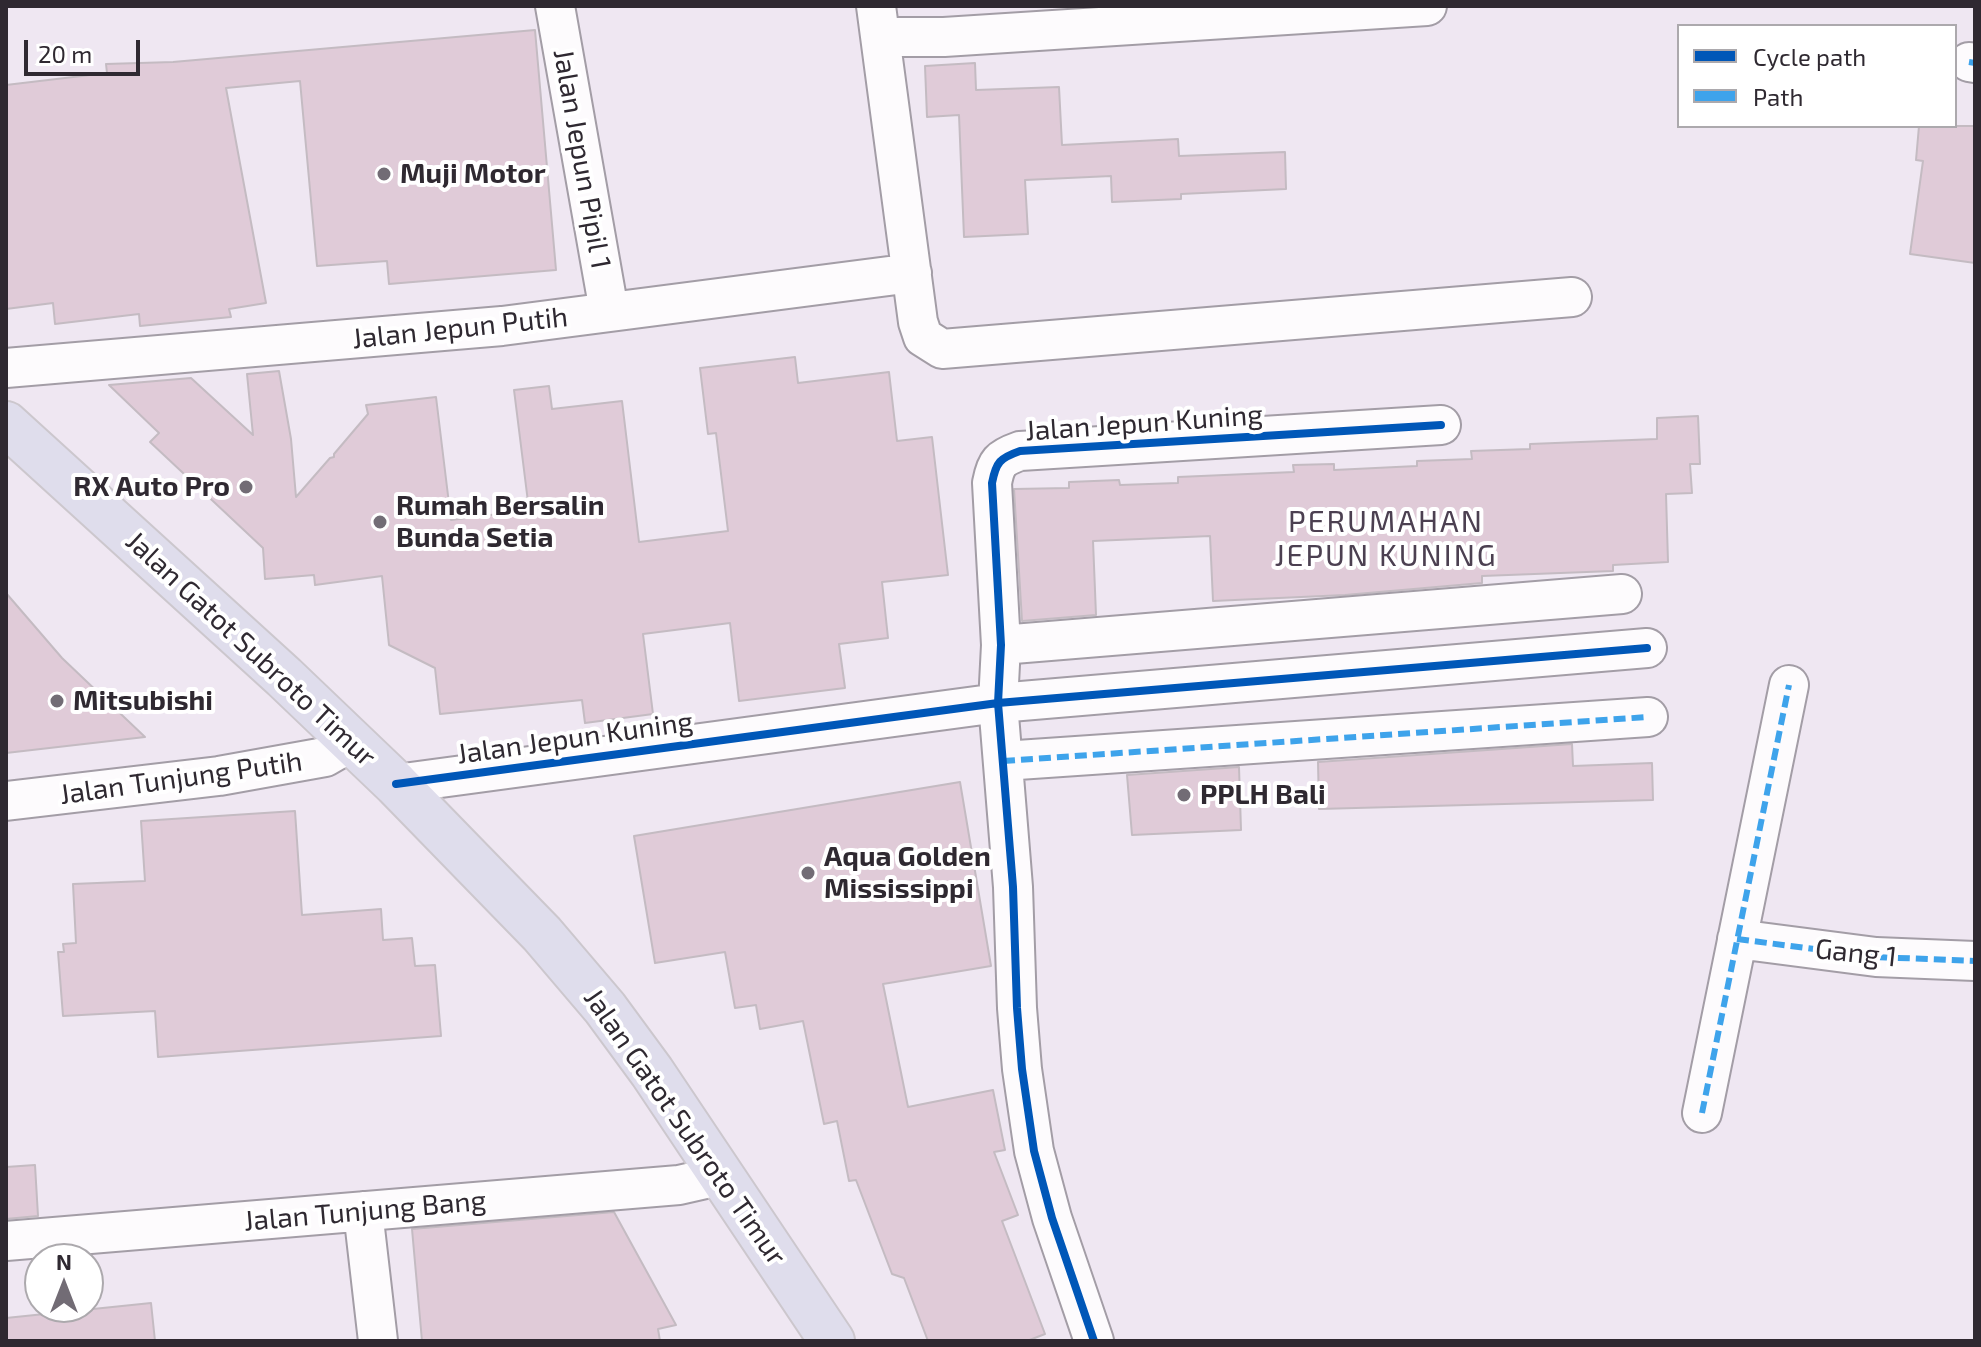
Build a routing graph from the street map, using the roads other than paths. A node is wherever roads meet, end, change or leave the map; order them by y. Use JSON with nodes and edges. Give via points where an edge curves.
{"nodes":[{"id":1,"x":555,"y":6,"type":"edge"},
{"id":2,"x":1427,"y":6,"type":"edge"},
{"id":3,"x":879,"y":21,"type":"edge"},
{"id":4,"x":912,"y":273,"type":"junction"},
{"id":5,"x":1572,"y":297,"type":"dead end"},
{"id":6,"x":609,"y":311,"type":"junction"},
{"id":7,"x":6,"y":368,"type":"edge"},
{"id":8,"x":6,"y":424,"type":"edge"},
{"id":9,"x":1441,"y":425,"type":"dead end"},
{"id":10,"x":1622,"y":594,"type":"dead end"},
{"id":11,"x":1001,"y":645,"type":"junction"},
{"id":12,"x":1647,"y":648,"type":"dead end"},
{"id":13,"x":1789,"y":685,"type":"dead end"},
{"id":14,"x":998,"y":703,"type":"junction"},
{"id":15,"x":1648,"y":717,"type":"dead end"},
{"id":16,"x":351,"y":742,"type":"junction"},
{"id":17,"x":1003,"y":761,"type":"junction"},
{"id":18,"x":396,"y":784,"type":"junction"},
{"id":19,"x":6,"y":801,"type":"edge"},
{"id":20,"x":1737,"y":939,"type":"junction"},
{"id":21,"x":1975,"y":961,"type":"edge"},
{"id":22,"x":1702,"y":1113,"type":"dead end"},
{"id":23,"x":723,"y":1175,"type":"junction"},
{"id":24,"x":363,"y":1211,"type":"junction"},
{"id":25,"x":6,"y":1241,"type":"edge"},
{"id":26,"x":378,"y":1341,"type":"edge"},
{"id":27,"x":832,"y":1341,"type":"edge"},
{"id":28,"x":1094,"y":1341,"type":"edge"}],
"edges":[{"from":1,"to":6,"type":"street","name":"Jalan Jepun Pipil 1"},
{"from":2,"to":3,"type":"street","via":[[960,36]]},
{"from":3,"to":4,"type":"street"},
{"from":4,"to":5,"type":"street","via":[[923,337],[942,349]]},
{"from":4,"to":6,"type":"street","name":"Jalan Jepun Putih"},
{"from":6,"to":7,"type":"street","name":"Jalan Jepun Putih","via":[[502,326]]},
{"from":8,"to":16,"type":"highway","name":"Jalan Gatot Subroto Timur"},
{"from":9,"to":11,"type":"street","name":"Jalan Jepun Kuning","via":[[1020,451],[1003,457],[992,483]]},
{"from":10,"to":11,"type":"street"},
{"from":11,"to":14,"type":"street","name":"Jalan Jepun Kuning"},
{"from":12,"to":14,"type":"street","name":"Jalan Jepun Kuning"},
{"from":13,"to":20,"type":"street"},
{"from":14,"to":17,"type":"street","name":"Jalan Jepun Kuning"},
{"from":14,"to":18,"type":"street","name":"Jalan Jepun Kuning"},
{"from":15,"to":17,"type":"street"},
{"from":16,"to":18,"type":"highway","name":"Jalan Gatot Subroto Timur"},
{"from":16,"to":19,"type":"street","name":"Jalan Tunjung Putih","via":[[325,757],[219,776]]},
{"from":17,"to":28,"type":"street","name":"Jalan Jepun Kuning","via":[[1017,1008],[1034,1151]]},
{"from":18,"to":23,"type":"highway","name":"Jalan Gatot Subroto Timur","via":[[542,934],[605,1008]]},
{"from":20,"to":21,"type":"street","name":"Gang 1","via":[[1876,957]]},
{"from":20,"to":22,"type":"street"},
{"from":23,"to":24,"type":"street","name":"Jalan Tunjung Bang","via":[[679,1185]]},
{"from":23,"to":27,"type":"highway","name":"Jalan Gatot Subroto Timur"},
{"from":24,"to":25,"type":"street","name":"Jalan Tunjung Bang"},
{"from":24,"to":26,"type":"street"}]}
